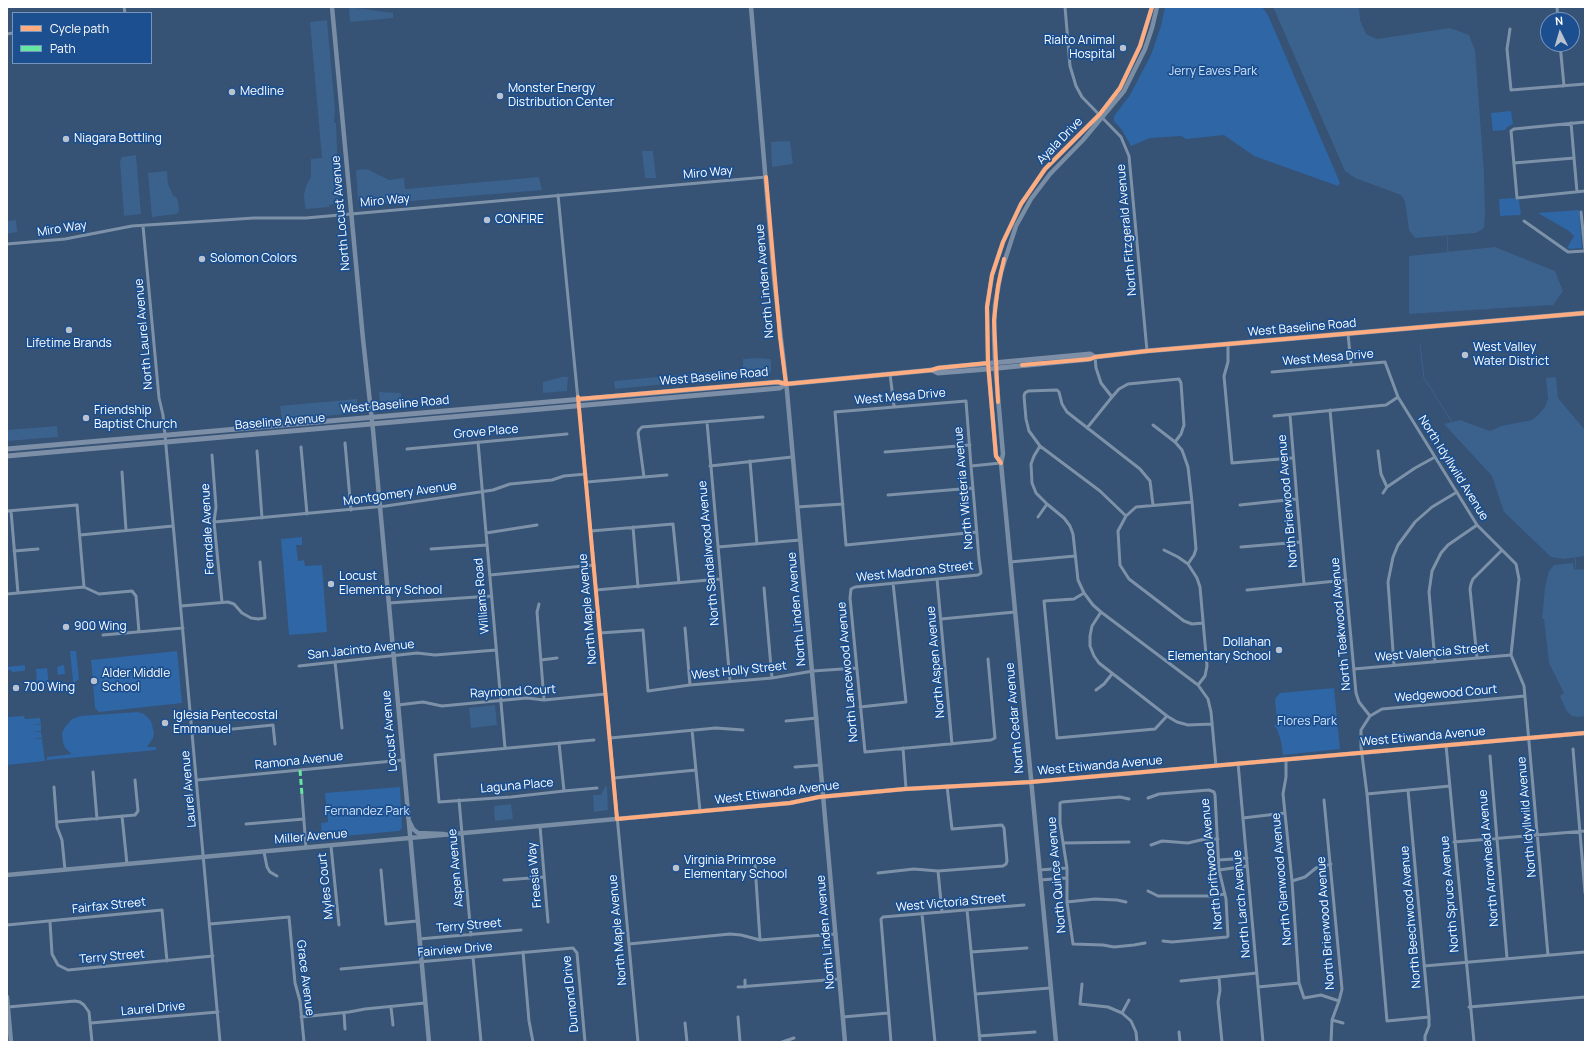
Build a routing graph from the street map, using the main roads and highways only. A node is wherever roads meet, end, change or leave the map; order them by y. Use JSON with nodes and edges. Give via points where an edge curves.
{"nodes":[{"id":1,"x":1585,"y":313,"type":"edge"},
{"id":2,"x":786,"y":384,"type":"junction"},
{"id":3,"x":579,"y":406,"type":"joint"},
{"id":4,"x":165,"y":439,"type":"junction"},
{"id":5,"x":7,"y":449,"type":"edge"},
{"id":6,"x":7,"y":456,"type":"edge"}],
"edges":[{"from":1,"to":2,"type":"main road","name":"West Baseline Road","via":[[1095,357],[1090,354]]},
{"from":2,"to":3,"type":"main road","name":"West Baseline Road","via":[[780,388]]},
{"from":2,"to":4,"type":"main road","name":"West Baseline Road","via":[[778,382],[372,417]]},
{"from":3,"to":4,"type":"main road","name":"Baseline Avenue","via":[[372,425]]},
{"from":4,"to":5,"type":"main road","name":"West Baseline Road"},
{"from":4,"to":6,"type":"main road","name":"Baseline Avenue"}]}
